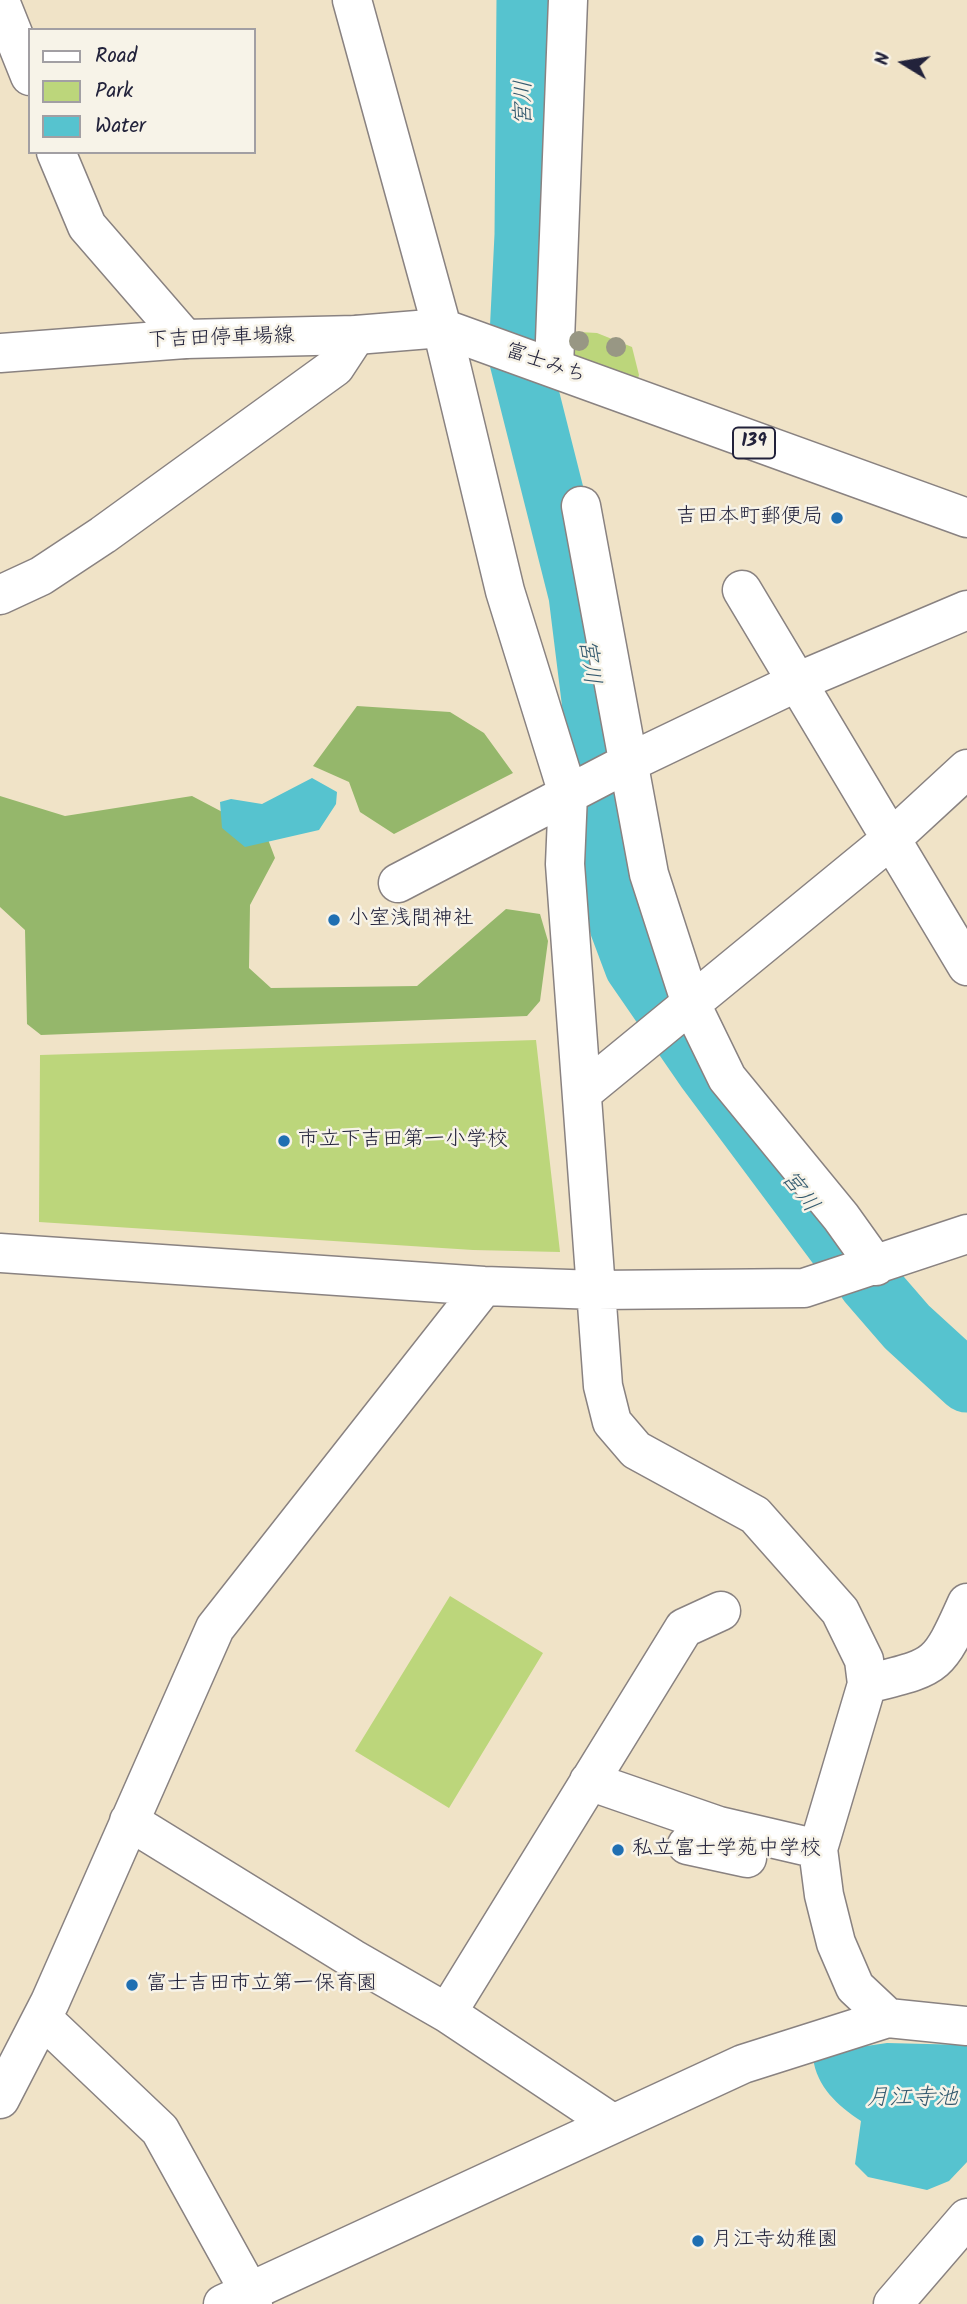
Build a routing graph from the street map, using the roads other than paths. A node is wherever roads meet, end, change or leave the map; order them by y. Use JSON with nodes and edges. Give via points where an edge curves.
{"nodes":[{"id":1,"x":352,"y":0,"type":"edge"},
{"id":2,"x":568,"y":0,"type":"edge"},
{"id":3,"x":0,"y":1,"type":"edge"},
{"id":4,"x":28,"y":71,"type":"edge"},
{"id":5,"x":57,"y":154,"type":"edge"},
{"id":6,"x":458,"y":334,"type":"junction"},
{"id":7,"x":356,"y":335,"type":"junction"},
{"id":8,"x":185,"y":339,"type":"junction"},
{"id":9,"x":0,"y":353,"type":"edge"},
{"id":10,"x":549,"y":365,"type":"junction"},
{"id":11,"x":581,"y":506,"type":"dead end"},
{"id":12,"x":967,"y":518,"type":"edge"},
{"id":13,"x":742,"y":590,"type":"dead end"},
{"id":14,"x":0,"y":595,"type":"edge"},
{"id":15,"x":967,"y":610,"type":"edge"},
{"id":16,"x":797,"y":682,"type":"junction"},
{"id":17,"x":627,"y":764,"type":"junction"},
{"id":18,"x":967,"y":769,"type":"edge"},
{"id":19,"x":568,"y":794,"type":"junction"},
{"id":20,"x":890,"y":840,"type":"junction"},
{"id":21,"x":398,"y":883,"type":"dead end"},
{"id":22,"x":967,"y":965,"type":"edge"},
{"id":23,"x":691,"y":1004,"type":"junction"},
{"id":24,"x":583,"y":1092,"type":"junction"},
{"id":25,"x":967,"y":1234,"type":"edge"},
{"id":26,"x":0,"y":1253,"type":"edge"},
{"id":27,"x":876,"y":1266,"type":"junction"},
{"id":28,"x":484,"y":1286,"type":"junction"},
{"id":29,"x":597,"y":1290,"type":"junction"},
{"id":30,"x":967,"y":1603,"type":"edge"},
{"id":31,"x":720,"y":1611,"type":"dead end"},
{"id":32,"x":956,"y":1654,"type":"edge"},
{"id":33,"x":867,"y":1684,"type":"junction"},
{"id":34,"x":589,"y":1781,"type":"junction"},
{"id":35,"x":129,"y":1821,"type":"junction"},
{"id":36,"x":687,"y":1845,"type":"dead end"},
{"id":37,"x":820,"y":1862,"type":"junction"},
{"id":38,"x":447,"y":2013,"type":"junction"},
{"id":39,"x":42,"y":2018,"type":"junction"},
{"id":40,"x":888,"y":2018,"type":"junction"},
{"id":41,"x":967,"y":2026,"type":"edge"},
{"id":42,"x":0,"y":2099,"type":"edge"},
{"id":43,"x":612,"y":2123,"type":"junction"},
{"id":44,"x":967,"y":2218,"type":"edge"},
{"id":45,"x":241,"y":2299,"type":"edge"},
{"id":46,"x":893,"y":2304,"type":"edge"}],
"edges":[{"from":1,"to":6,"type":"main road"},
{"from":2,"to":10,"type":"main road"},
{"from":3,"to":4,"type":"main road"},
{"from":5,"to":8,"type":"main road","via":[[86,226]]},
{"from":6,"to":7,"type":"main road","name":"下吉田停車場線"},
{"from":6,"to":10,"type":"main road","name":"富士みち","number":"139"},
{"from":6,"to":19,"type":"main road","via":[[505,592]]},
{"from":7,"to":8,"type":"main road","name":"下吉田停車場線"},
{"from":7,"to":14,"type":"main road","via":[[335,367],[103,535],[41,576]]},
{"from":8,"to":9,"type":"main road","name":"下吉田停車場線"},
{"from":10,"to":12,"type":"main road","name":"富士みち","number":"139","via":[[652,398]]},
{"from":11,"to":17,"type":"main road"},
{"from":13,"to":16,"type":"main road"},
{"from":15,"to":16,"type":"main road"},
{"from":16,"to":17,"type":"main road"},
{"from":16,"to":20,"type":"main road"},
{"from":17,"to":19,"type":"main road"},
{"from":17,"to":23,"type":"main road","via":[[649,874]]},
{"from":18,"to":20,"type":"main road"},
{"from":19,"to":21,"type":"main road"},
{"from":19,"to":24,"type":"main road","via":[[565,864]]},
{"from":20,"to":22,"type":"main road"},
{"from":20,"to":23,"type":"main road"},
{"from":23,"to":24,"type":"main road"},
{"from":23,"to":27,"type":"main road","via":[[727,1078]]},
{"from":24,"to":29,"type":"main road"},
{"from":25,"to":27,"type":"main road"},
{"from":26,"to":28,"type":"main road"},
{"from":27,"to":29,"type":"main road","via":[[804,1288]]},
{"from":28,"to":29,"type":"main road"},
{"from":28,"to":35,"type":"main road","via":[[215,1628]]},
{"from":29,"to":33,"type":"main road","via":[[603,1386],[612,1422],[636,1450],[755,1515],[840,1611],[864,1661]]},
{"from":30,"to":32,"type":"main road"},
{"from":31,"to":34,"type":"main road","via":[[684,1628]]},
{"from":32,"to":33,"type":"main road","via":[[925,1669]]},
{"from":33,"to":37,"type":"main road"},
{"from":34,"to":37,"type":"main road"},
{"from":34,"to":38,"type":"main road"},
{"from":35,"to":38,"type":"main road"},
{"from":35,"to":39,"type":"main road"},
{"from":36,"to":37,"type":"main road"},
{"from":37,"to":40,"type":"main road","via":[[836,1943],[855,1987]]},
{"from":38,"to":43,"type":"main road"},
{"from":39,"to":42,"type":"main road"},
{"from":39,"to":45,"type":"main road","via":[[160,2130]]},
{"from":40,"to":41,"type":"main road"},
{"from":40,"to":43,"type":"main road","via":[[743,2064]]},
{"from":43,"to":45,"type":"main road"},
{"from":44,"to":46,"type":"main road"}]}
